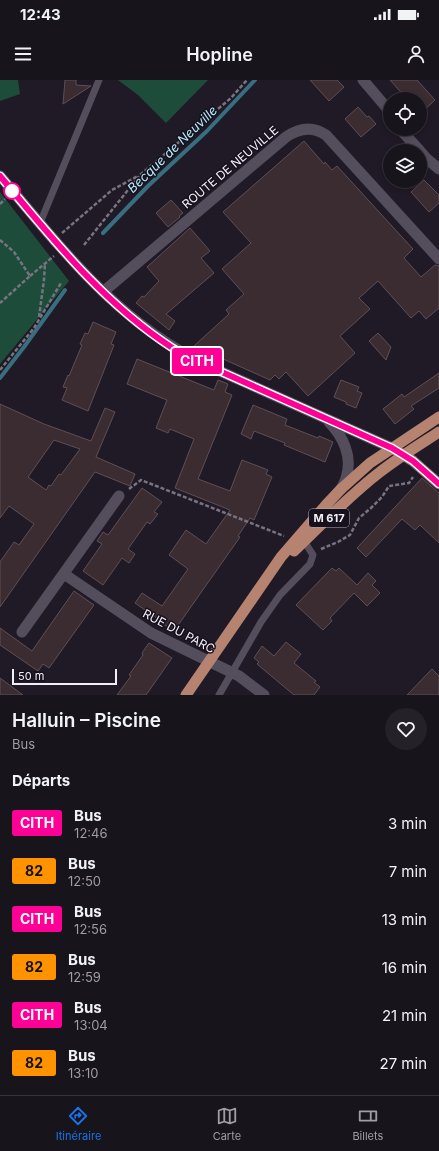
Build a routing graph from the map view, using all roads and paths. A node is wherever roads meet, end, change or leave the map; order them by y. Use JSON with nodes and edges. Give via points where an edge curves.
{"nodes":[{"id":1,"x":99,"y":80,"type":"edge"},
{"id":2,"x":247,"y":80,"type":"edge"},
{"id":3,"x":363,"y":80,"type":"edge"},
{"id":4,"x":383,"y":103,"type":"edge"},
{"id":5,"x":406,"y":136,"type":"edge"},
{"id":6,"x":414,"y":144,"type":"edge"},
{"id":7,"x":427,"y":159,"type":"edge"},
{"id":8,"x":439,"y":169,"type":"edge"},
{"id":9,"x":140,"y":175,"type":"junction"},
{"id":10,"x":0,"y":176,"type":"edge"},
{"id":11,"x":40,"y":223,"type":"junction"},
{"id":12,"x":0,"y":240,"type":"edge"},
{"id":13,"x":54,"y":240,"type":"junction"},
{"id":14,"x":84,"y":245,"type":"dead end"},
{"id":15,"x":62,"y":249,"type":"junction"},
{"id":16,"x":439,"y":259,"type":"edge"},
{"id":17,"x":45,"y":263,"type":"junction"},
{"id":18,"x":30,"y":276,"type":"junction"},
{"id":19,"x":61,"y":282,"type":"dead end"},
{"id":20,"x":103,"y":292,"type":"junction"},
{"id":21,"x":0,"y":304,"type":"edge"},
{"id":22,"x":39,"y":318,"type":"dead end"},
{"id":23,"x":0,"y":370,"type":"edge"},
{"id":24,"x":318,"y":415,"type":"junction"},
{"id":25,"x":439,"y":417,"type":"edge"},
{"id":26,"x":439,"y":432,"type":"edge"},
{"id":27,"x":392,"y":448,"type":"junction"},
{"id":28,"x":404,"y":455,"type":"junction"},
{"id":29,"x":424,"y":469,"type":"junction"},
{"id":30,"x":439,"y":484,"type":"edge"},
{"id":31,"x":340,"y":489,"type":"junction"},
{"id":32,"x":119,"y":496,"type":"joint"},
{"id":33,"x":299,"y":541,"type":"junction"},
{"id":34,"x":311,"y":553,"type":"junction"},
{"id":35,"x":64,"y":574,"type":"junction"},
{"id":36,"x":22,"y":632,"type":"dead end"},
{"id":37,"x":209,"y":662,"type":"junction"},
{"id":38,"x":233,"y":673,"type":"junction"},
{"id":39,"x":186,"y":695,"type":"edge"},
{"id":40,"x":219,"y":695,"type":"edge"},
{"id":41,"x":264,"y":695,"type":"edge"}],
"edges":[{"from":1,"to":11,"type":"lane"},
{"from":2,"to":9,"type":"path","via":[[231,98]]},
{"from":3,"to":4,"type":"street"},
{"from":5,"to":6,"type":"street"},
{"from":7,"to":8,"type":"street"},
{"from":9,"to":13,"type":"path","via":[[112,190]]},
{"from":9,"to":14,"type":"path"},
{"from":10,"to":11,"type":"street"},
{"from":11,"to":13,"type":"street"},
{"from":12,"to":18,"type":"path","via":[[14,252]]},
{"from":13,"to":15,"type":"street"},
{"from":15,"to":17,"type":"path"},
{"from":15,"to":20,"type":"street"},
{"from":16,"to":20,"type":"street","name":"ROUTE DE NEUVILLE","via":[[326,136],[320,131],[306,129],[286,137]]},
{"from":17,"to":18,"type":"path"},
{"from":17,"to":22,"type":"path"},
{"from":18,"to":21,"type":"path"},
{"from":19,"to":23,"type":"path","via":[[34,328]]},
{"from":20,"to":24,"type":"street","via":[[149,331],[183,354]]},
{"from":24,"to":27,"type":"street"},
{"from":24,"to":31,"type":"street","via":[[337,430],[348,455],[346,479]]},
{"from":25,"to":27,"type":"main road","number":"M 617"},
{"from":26,"to":28,"type":"main road","number":"M 617"},
{"from":27,"to":28,"type":"main road"},
{"from":27,"to":31,"type":"main road","number":"M 617"},
{"from":28,"to":29,"type":"main road"},
{"from":28,"to":33,"type":"main road","number":"M 617"},
{"from":29,"to":30,"type":"main road"},
{"from":29,"to":34,"type":"path","via":[[409,483],[389,486],[382,497],[359,518],[350,535]]},
{"from":31,"to":33,"type":"main road","number":"M 617"},
{"from":32,"to":33,"type":"path","via":[[141,480]]},
{"from":32,"to":35,"type":"street"},
{"from":33,"to":34,"type":"lane"},
{"from":33,"to":37,"type":"main road","number":"M 617","via":[[281,557]]},
{"from":34,"to":38,"type":"lane","via":[[313,555],[310,564],[280,595],[261,622]]},
{"from":35,"to":36,"type":"street"},
{"from":35,"to":37,"type":"street","name":"RUE DU PARC","via":[[151,634]]},
{"from":37,"to":38,"type":"street","name":"RUE DU PARC"},
{"from":37,"to":39,"type":"main road","number":"M 617"},
{"from":38,"to":40,"type":"lane"},
{"from":38,"to":41,"type":"street","name":"RUE DU PARC"}]}
